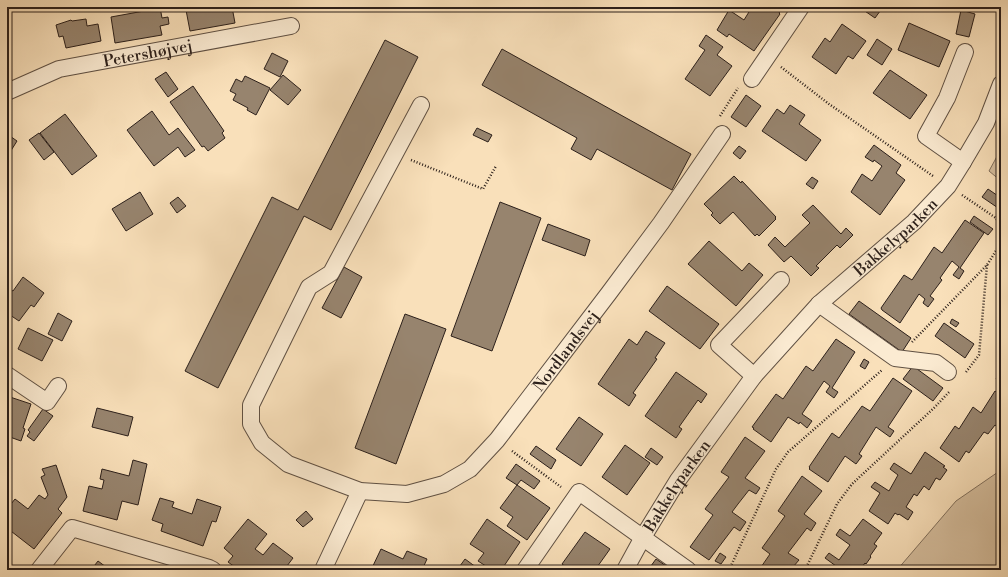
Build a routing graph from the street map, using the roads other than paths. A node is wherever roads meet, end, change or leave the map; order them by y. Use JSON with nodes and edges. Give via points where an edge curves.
{"nodes":[{"id":1,"x":801,"y":7,"type":"edge"},
{"id":2,"x":291,"y":26,"type":"dead end"},
{"id":3,"x":965,"y":52,"type":"dead end"},
{"id":4,"x":752,"y":79,"type":"road end"},
{"id":5,"x":1001,"y":84,"type":"edge"},
{"id":6,"x":7,"y":92,"type":"edge"},
{"id":7,"x":421,"y":105,"type":"dead end"},
{"id":8,"x":722,"y":134,"type":"road end"},
{"id":9,"x":963,"y":162,"type":"junction"},
{"id":10,"x":782,"y":280,"type":"dead end"},
{"id":11,"x":819,"y":304,"type":"junction"},
{"id":12,"x":7,"y":375,"type":"edge"},
{"id":13,"x":955,"y":375,"type":"road end"},
{"id":14,"x":754,"y":376,"type":"junction"},
{"id":15,"x":58,"y":386,"type":"dead end"},
{"id":16,"x":360,"y":491,"type":"junction"},
{"id":17,"x":643,"y":537,"type":"junction"},
{"id":18,"x":40,"y":570,"type":"edge"},
{"id":19,"x":213,"y":570,"type":"edge"},
{"id":20,"x":323,"y":570,"type":"edge"},
{"id":21,"x":525,"y":570,"type":"edge"},
{"id":22,"x":625,"y":570,"type":"edge"},
{"id":23,"x":688,"y":570,"type":"edge"}],
"edges":[{"from":1,"to":4,"type":"street"},
{"from":2,"to":6,"type":"street","name":"Petershøjvej","via":[[59,69]]},
{"from":3,"to":9,"type":"street","via":[[947,98],[926,136]]},
{"from":5,"to":9,"type":"street","name":"Bakkelyparken","via":[[986,123]]},
{"from":7,"to":16,"type":"street","name":"Nordlandsvej","via":[[331,272],[309,287],[251,405],[251,424],[262,443],[288,464]]},
{"from":8,"to":16,"type":"street","name":"Nordlandsvej","via":[[661,223],[497,440],[470,469],[444,484],[407,494]]},
{"from":9,"to":11,"type":"street","name":"Bakkelyparken","via":[[948,186],[914,222]]},
{"from":10,"to":14,"type":"street","via":[[719,345]]},
{"from":11,"to":13,"type":"street","via":[[895,358],[936,363]]},
{"from":11,"to":14,"type":"street","name":"Bakkelyparken"},
{"from":12,"to":15,"type":"street","via":[[47,402]]},
{"from":14,"to":17,"type":"street","name":"Bakkelyparken","via":[[678,480]]},
{"from":16,"to":20,"type":"street"},
{"from":17,"to":21,"type":"street","name":"Bakkelyparken","via":[[579,492]]},
{"from":17,"to":22,"type":"street","name":"Bakkelyparken"},
{"from":17,"to":23,"type":"street","name":"Bakkelyparken"},
{"from":18,"to":19,"type":"street","via":[[72,528]]}]}
